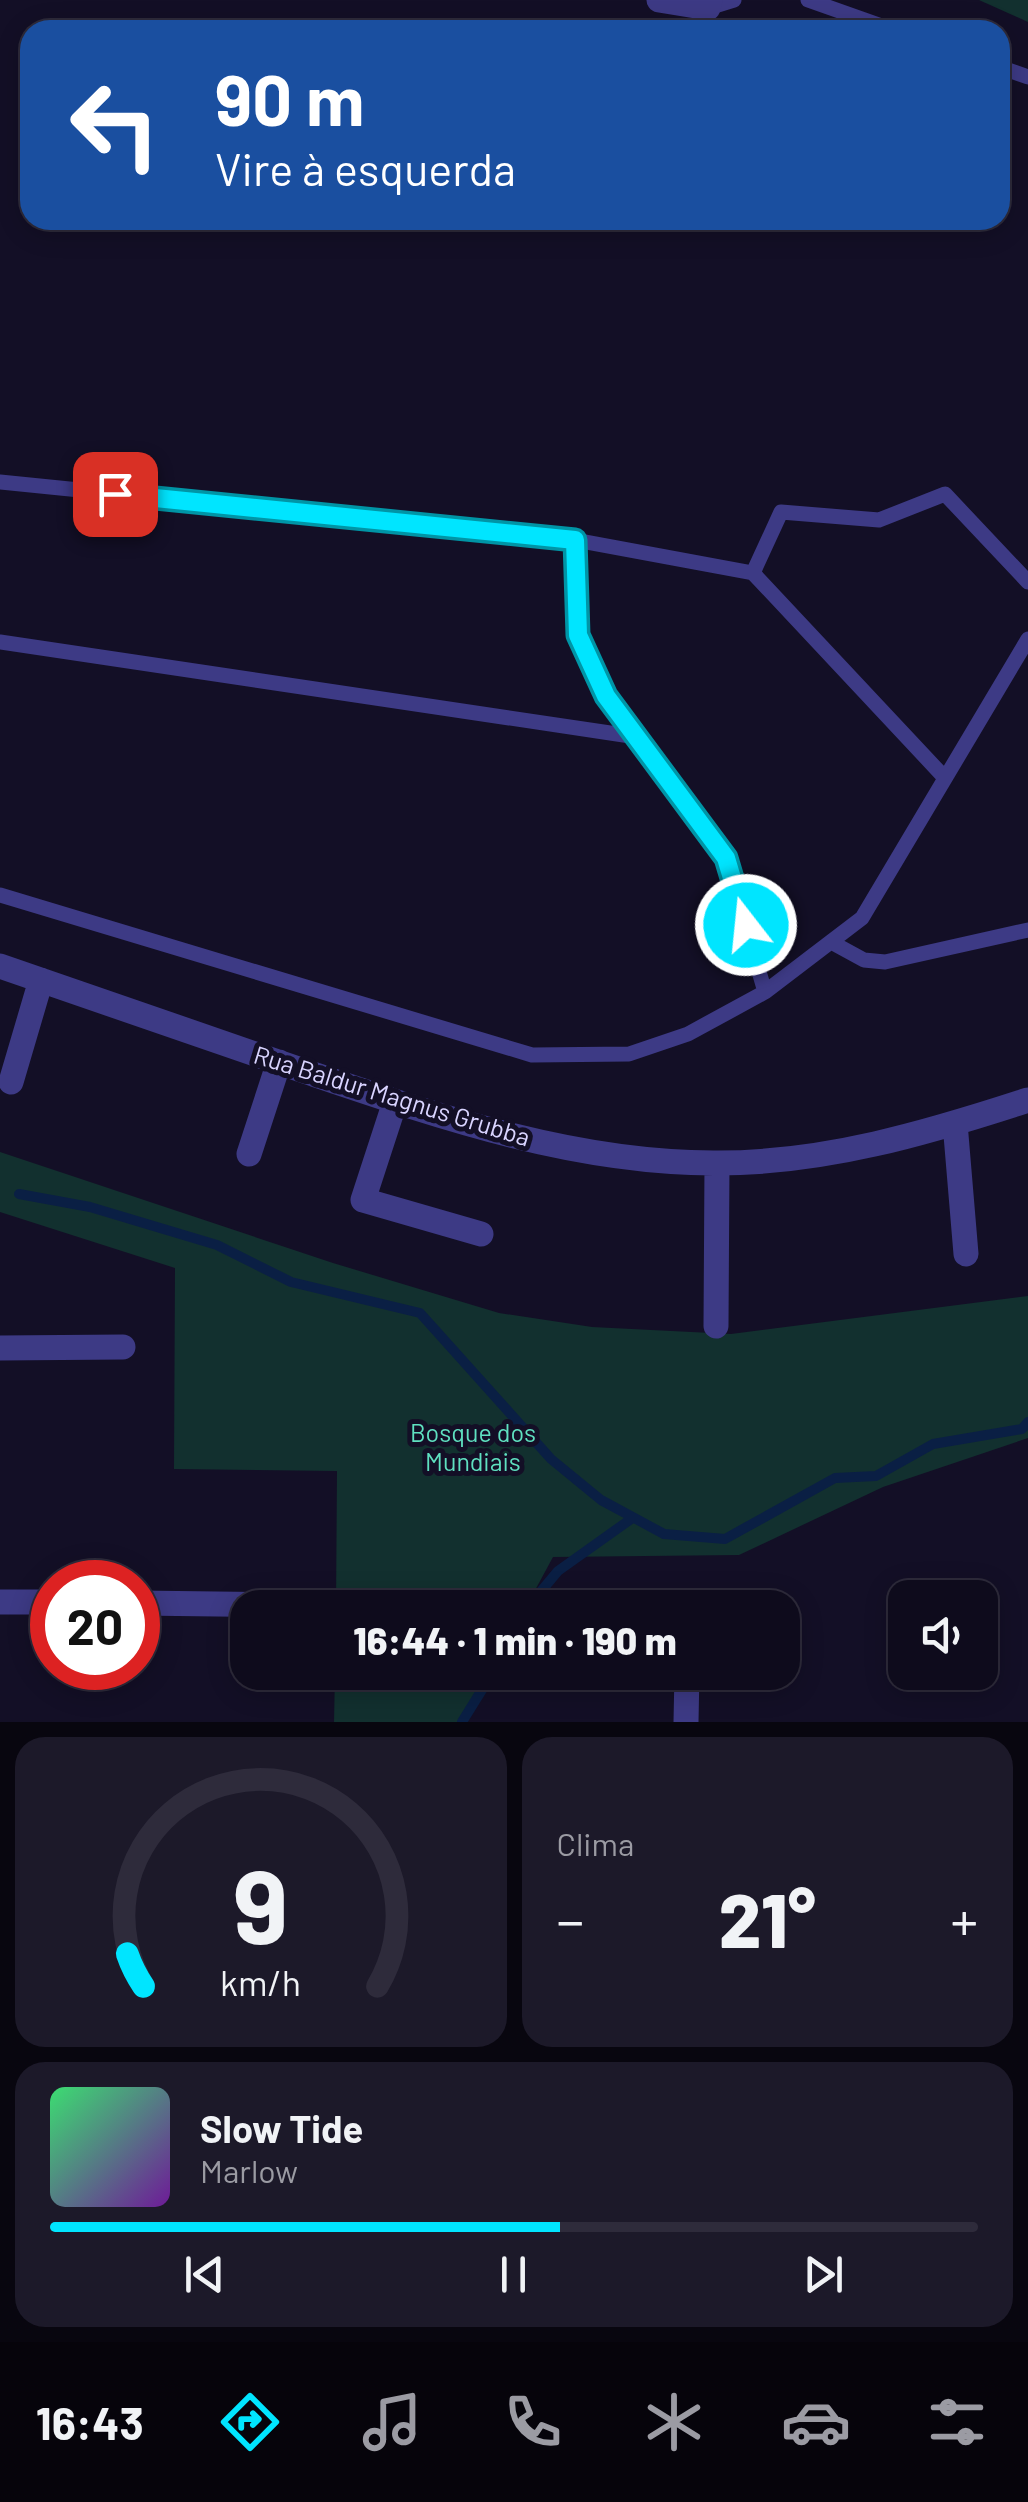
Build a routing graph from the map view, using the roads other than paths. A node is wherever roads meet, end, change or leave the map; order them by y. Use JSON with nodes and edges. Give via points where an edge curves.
{"nodes":[{"id":1,"x":659,"y":0,"type":"edge"},
{"id":2,"x":734,"y":0,"type":"edge"},
{"id":3,"x":808,"y":0,"type":"edge"},
{"id":4,"x":709,"y":4,"type":"edge"},
{"id":5,"x":865,"y":20,"type":"edge"},
{"id":6,"x":0,"y":482,"type":"edge"},
{"id":7,"x":575,"y":540,"type":"junction"},
{"id":8,"x":753,"y":574,"type":"junction"},
{"id":9,"x":1028,"y":582,"type":"edge"},
{"id":10,"x":1028,"y":639,"type":"edge"},
{"id":11,"x":0,"y":642,"type":"edge"},
{"id":12,"x":637,"y":737,"type":"junction"},
{"id":13,"x":946,"y":778,"type":"junction"},
{"id":14,"x":0,"y":896,"type":"edge"},
{"id":15,"x":1028,"y":930,"type":"edge"},
{"id":16,"x":831,"y":942,"type":"junction"},
{"id":17,"x":0,"y":966,"type":"edge"},
{"id":18,"x":41,"y":980,"type":"junction"},
{"id":19,"x":766,"y":992,"type":"junction"},
{"id":20,"x":280,"y":1062,"type":"junction"},
{"id":21,"x":11,"y":1082,"type":"dead end"},
{"id":22,"x":1028,"y":1100,"type":"edge"},
{"id":23,"x":395,"y":1102,"type":"junction"},
{"id":24,"x":955,"y":1123,"type":"junction"},
{"id":25,"x":248,"y":1154,"type":"dead end"},
{"id":26,"x":717,"y":1164,"type":"junction"},
{"id":27,"x":482,"y":1234,"type":"dead end"},
{"id":28,"x":966,"y":1254,"type":"dead end"},
{"id":29,"x":716,"y":1326,"type":"dead end"},
{"id":30,"x":123,"y":1347,"type":"dead end"},
{"id":31,"x":0,"y":1348,"type":"edge"},
{"id":32,"x":0,"y":1602,"type":"edge"},
{"id":33,"x":30,"y":1602,"type":"edge"},
{"id":34,"x":160,"y":1603,"type":"edge"},
{"id":35,"x":230,"y":1604,"type":"edge"},
{"id":36,"x":686,"y":1690,"type":"edge"},
{"id":37,"x":686,"y":1722,"type":"edge"}],
"edges":[{"from":1,"to":4,"type":"street"},
{"from":2,"to":4,"type":"lane"},
{"from":3,"to":5,"type":"lane"},
{"from":6,"to":7,"type":"lane"},
{"from":7,"to":8,"type":"lane"},
{"from":7,"to":12,"type":"lane","via":[[578,635],[606,696]]},
{"from":8,"to":9,"type":"lane","via":[[781,512],[880,520],[944,494]]},
{"from":8,"to":13,"type":"lane"},
{"from":10,"to":13,"type":"lane"},
{"from":11,"to":12,"type":"lane"},
{"from":12,"to":19,"type":"lane","via":[[726,858]]},
{"from":13,"to":16,"type":"lane","via":[[862,918]]},
{"from":14,"to":19,"type":"lane","via":[[532,1055],[629,1054],[688,1034]]},
{"from":15,"to":16,"type":"lane","via":[[885,962],[864,960]]},
{"from":16,"to":19,"type":"lane"},
{"from":17,"to":18,"type":"street","name":"Rua Baldur Magnus Grubba"},
{"from":18,"to":20,"type":"street","name":"Rua Baldur Magnus Grubba"},
{"from":18,"to":21,"type":"street"},
{"from":20,"to":23,"type":"street","name":"Rua Baldur Magnus Grubba"},
{"from":20,"to":25,"type":"street"},
{"from":22,"to":24,"type":"street","name":"Rua Baldur Magnus Grubba"},
{"from":23,"to":26,"type":"street","name":"Rua Baldur Magnus Grubba","via":[[564,1146]]},
{"from":23,"to":27,"type":"street","via":[[363,1200]]},
{"from":24,"to":26,"type":"street","name":"Rua Baldur Magnus Grubba","via":[[818,1156]]},
{"from":24,"to":28,"type":"street"},
{"from":26,"to":29,"type":"street"},
{"from":30,"to":31,"type":"street"},
{"from":32,"to":33,"type":"street"},
{"from":34,"to":35,"type":"street"},
{"from":36,"to":37,"type":"street"}]}
